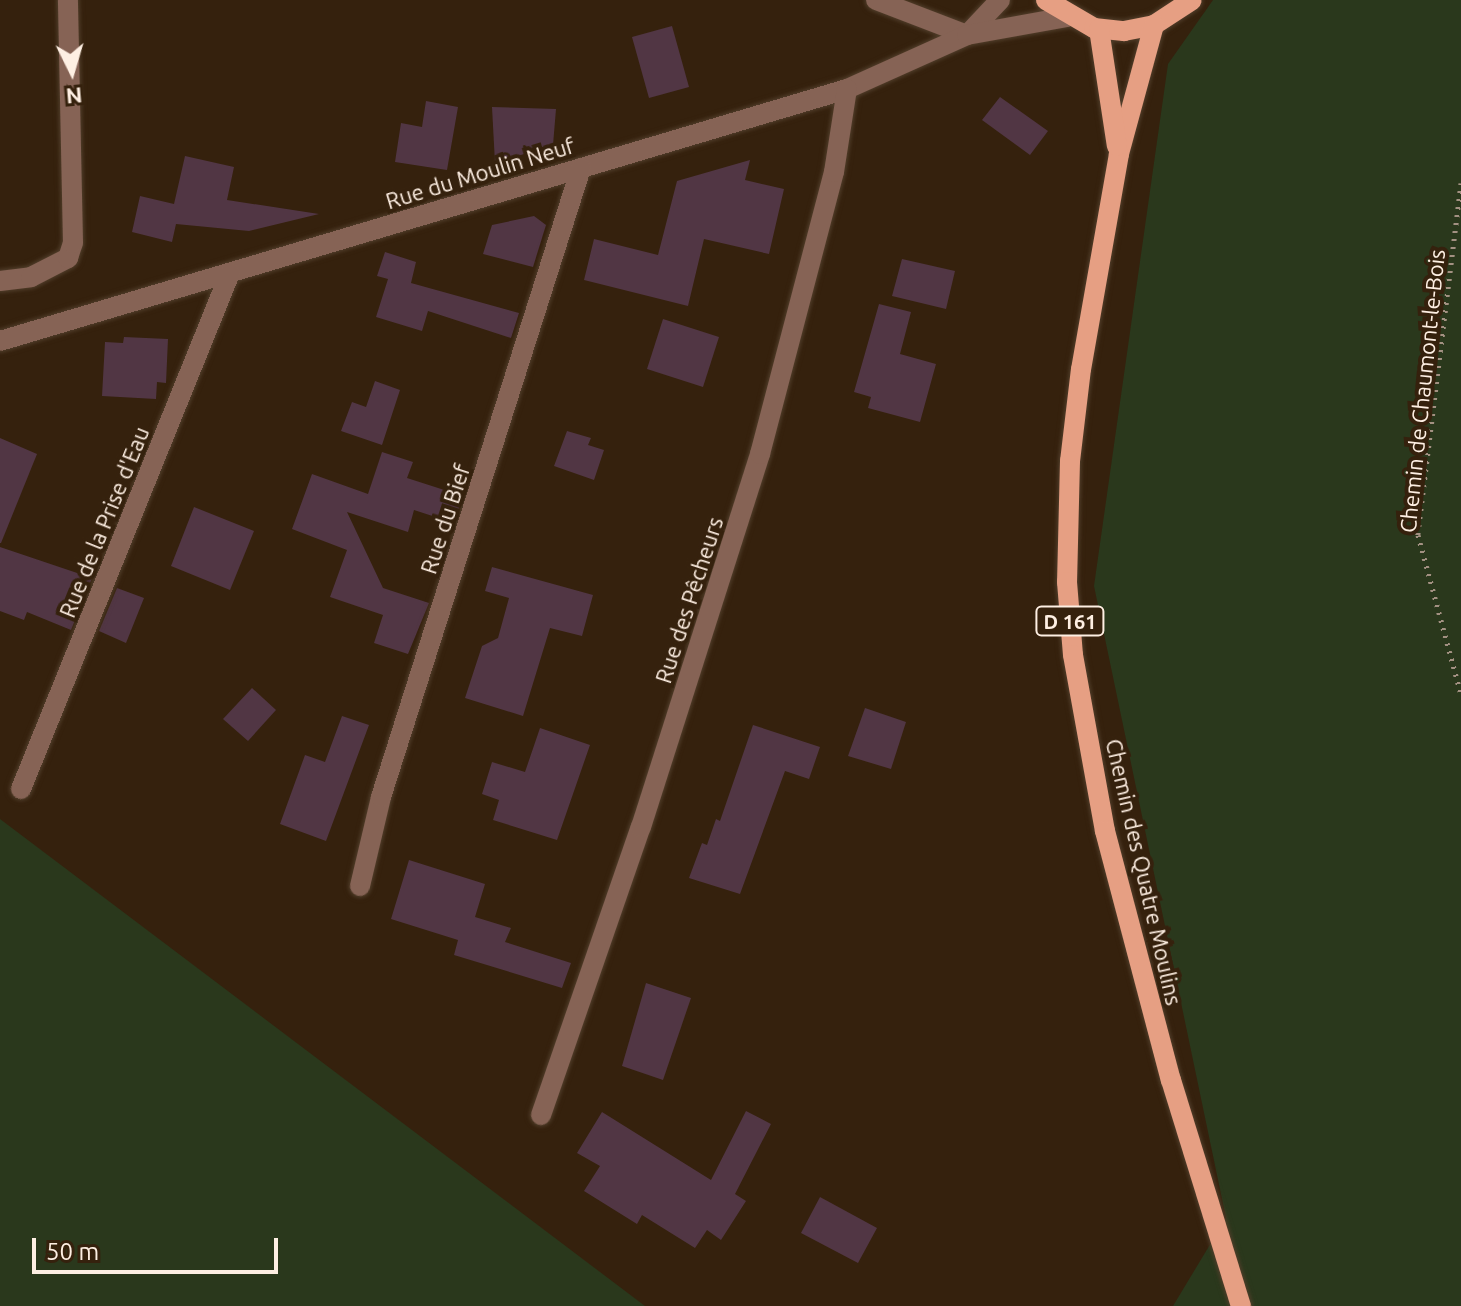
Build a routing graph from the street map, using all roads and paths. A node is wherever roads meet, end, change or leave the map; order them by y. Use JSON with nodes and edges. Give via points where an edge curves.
{"nodes":[{"id":1,"x":68,"y":0,"type":"edge"},
{"id":2,"x":876,"y":0,"type":"edge"},
{"id":3,"x":1000,"y":0,"type":"edge"},
{"id":4,"x":1046,"y":0,"type":"edge"},
{"id":5,"x":1192,"y":0,"type":"edge"},
{"id":6,"x":1067,"y":17,"type":"junction"},
{"id":7,"x":1154,"y":25,"type":"junction"},
{"id":8,"x":1099,"y":29,"type":"junction"},
{"id":9,"x":967,"y":35,"type":"junction"},
{"id":10,"x":847,"y":89,"type":"junction"},
{"id":11,"x":1119,"y":154,"type":"junction"},
{"id":12,"x":581,"y":168,"type":"junction"},
{"id":13,"x":1461,"y":183,"type":"edge"},
{"id":14,"x":230,"y":273,"type":"junction"},
{"id":15,"x":0,"y":281,"type":"edge"},
{"id":16,"x":0,"y":341,"type":"edge"},
{"id":17,"x":1461,"y":694,"type":"edge"},
{"id":18,"x":21,"y":789,"type":"dead end"},
{"id":19,"x":360,"y":886,"type":"dead end"},
{"id":20,"x":541,"y":1115,"type":"dead end"},
{"id":21,"x":1241,"y":1306,"type":"edge"}],
"edges":[{"from":1,"to":15,"type":"street","via":[[73,243],[68,258],[56,265],[11,284]]},
{"from":2,"to":9,"type":"street"},
{"from":3,"to":9,"type":"street","name":"Rue du Moulin Neuf"},
{"from":4,"to":6,"type":"main road"},
{"from":5,"to":7,"type":"main road"},
{"from":6,"to":8,"type":"main road"},
{"from":6,"to":9,"type":"street","name":"Rue du Moulin Neuf"},
{"from":7,"to":8,"type":"main road"},
{"from":7,"to":11,"type":"main road","name":"Chemin des Quatre Moulins","number":"D 161"},
{"from":8,"to":11,"type":"main road","name":"Chemin des Quatre Moulins"},
{"from":9,"to":10,"type":"street","name":"Rue du Moulin Neuf"},
{"from":10,"to":12,"type":"street","name":"Rue du Moulin Neuf"},
{"from":10,"to":20,"type":"street","name":"Rue des Pêcheurs","via":[[834,172],[760,454],[646,812]]},
{"from":11,"to":21,"type":"main road","name":"Chemin des Quatre Moulins","number":"D 161","via":[[1070,461],[1067,582],[1073,655],[1125,915]]},
{"from":12,"to":14,"type":"street","name":"Rue du Moulin Neuf"},
{"from":12,"to":19,"type":"street","name":"Rue du Bief","via":[[381,797]]},
{"from":13,"to":17,"type":"path","name":"Chemin de Chaumont-le-Bois","via":[[1418,535]]},
{"from":14,"to":16,"type":"street","name":"Rue du Moulin Neuf"},
{"from":14,"to":18,"type":"street","name":"Rue de la Prise d'Eau"}]}
